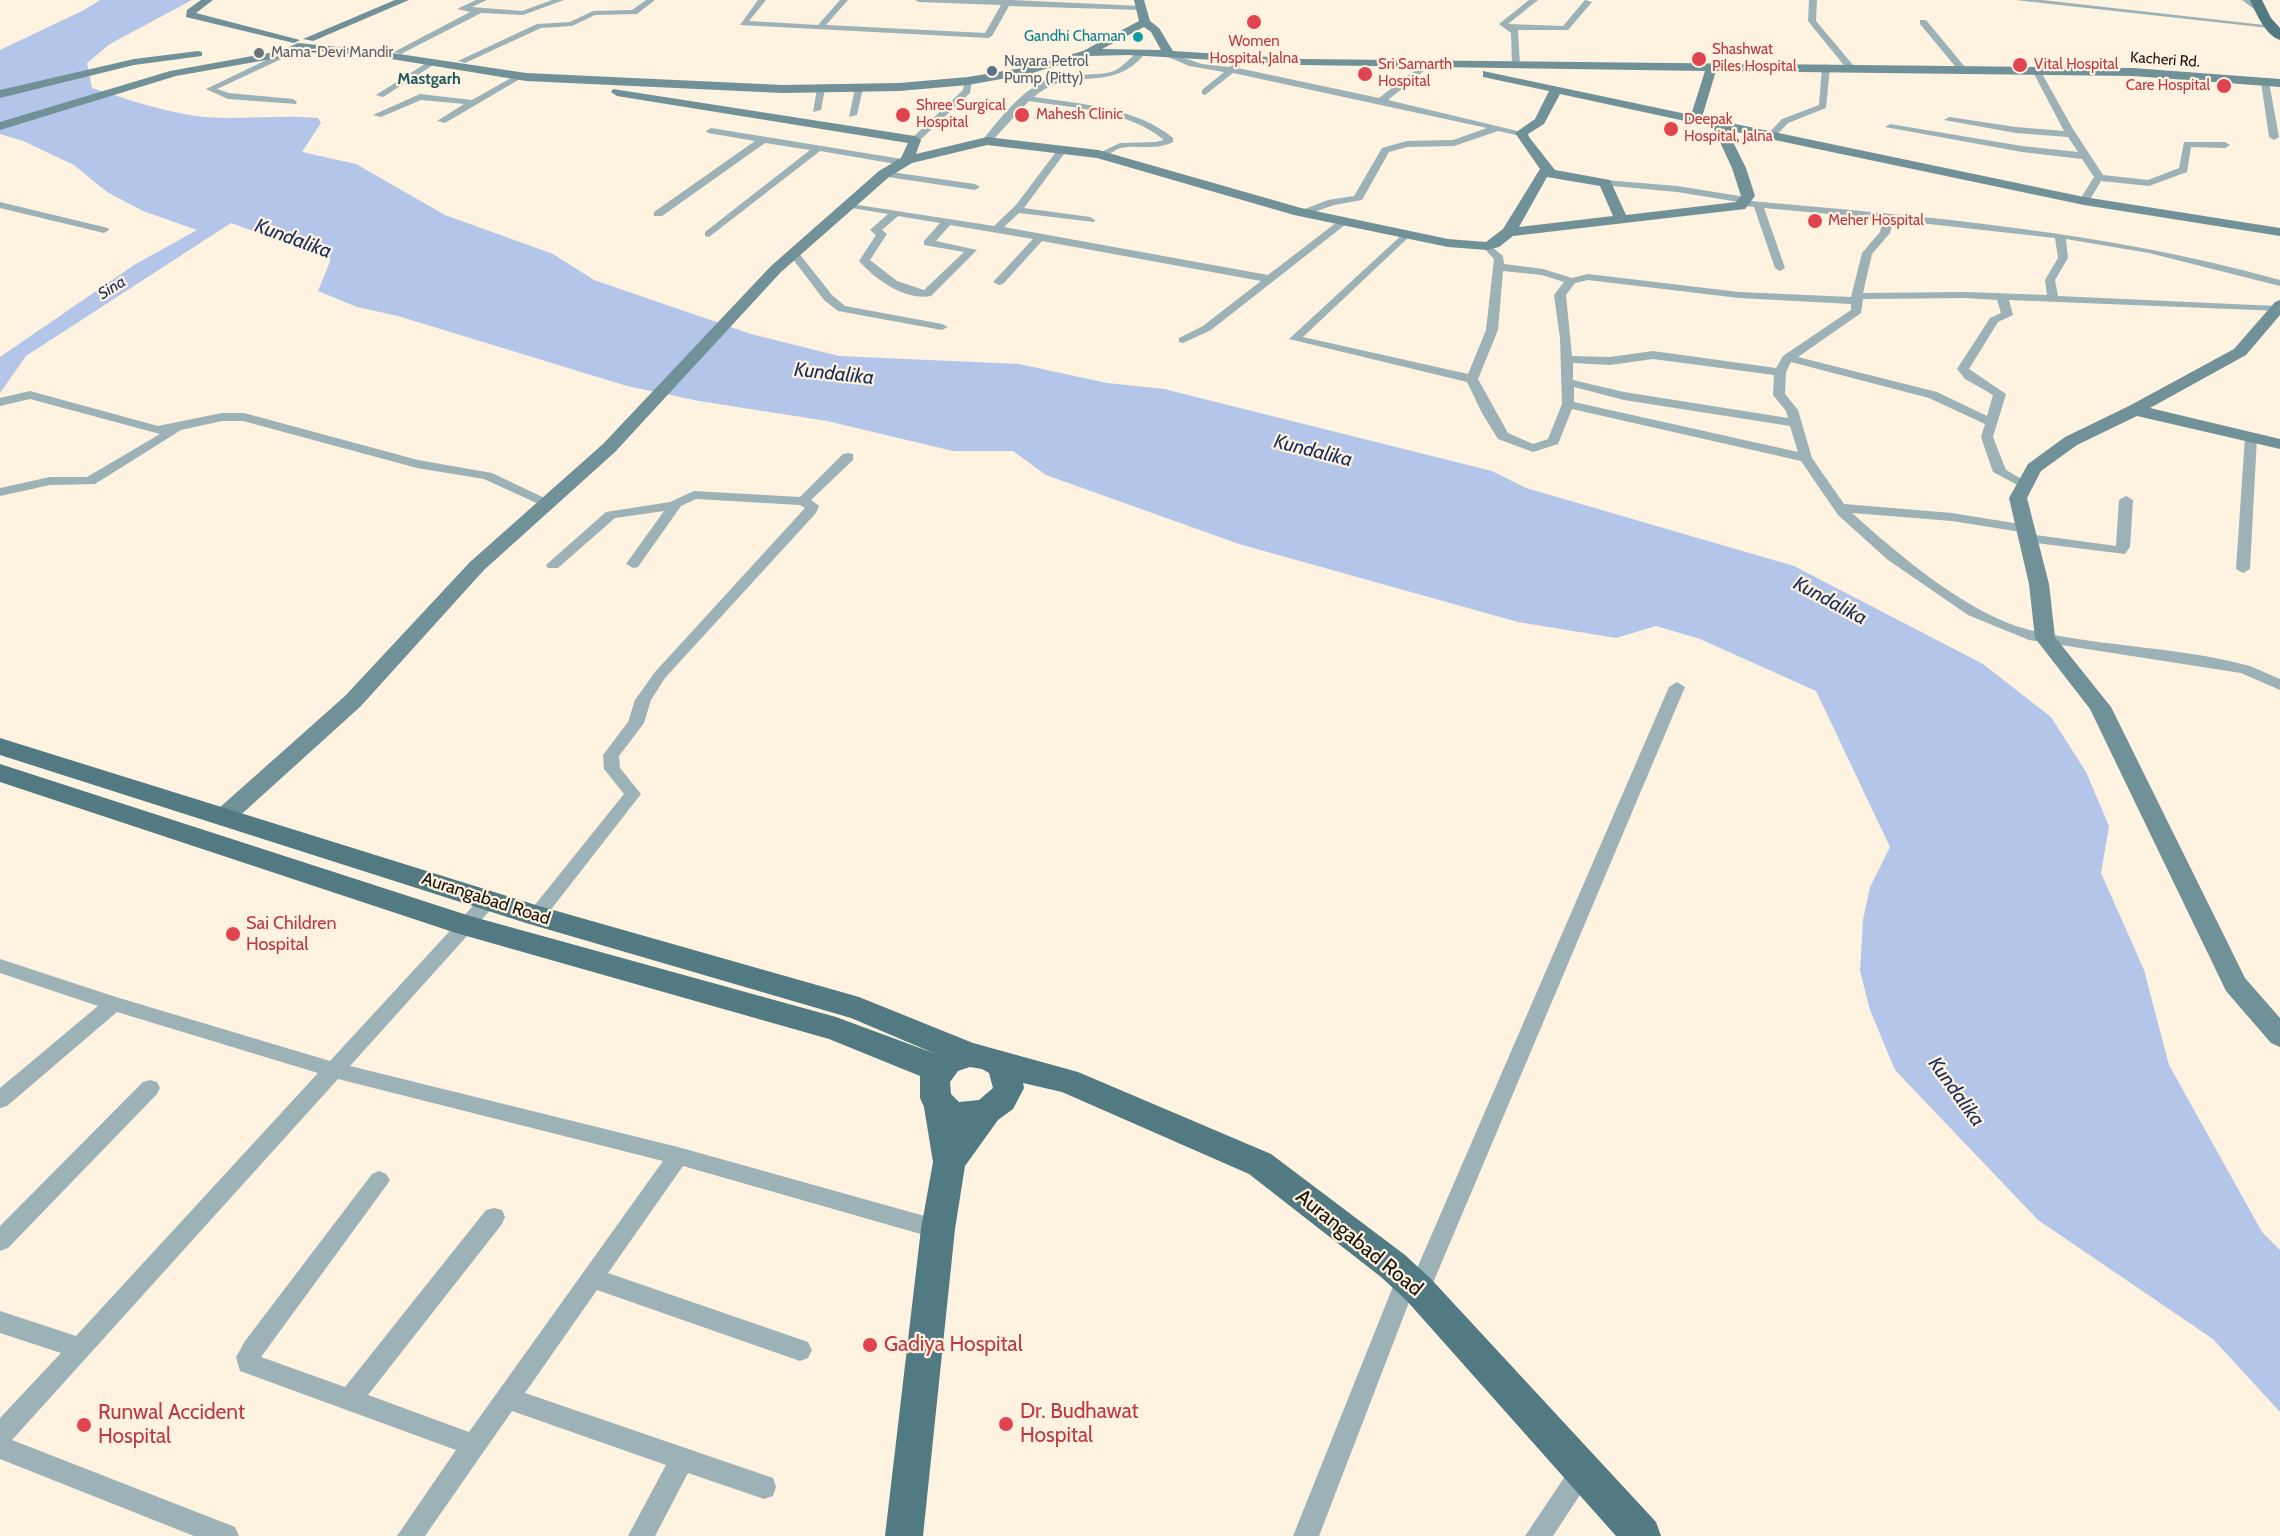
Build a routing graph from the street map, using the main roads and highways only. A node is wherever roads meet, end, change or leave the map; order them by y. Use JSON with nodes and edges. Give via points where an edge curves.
{"nodes":[{"id":1,"x":208,"y":0,"type":"edge"},
{"id":2,"x":404,"y":0,"type":"edge"},
{"id":3,"x":1140,"y":4,"type":"edge"},
{"id":4,"x":2260,"y":4,"type":"edge"},
{"id":5,"x":1145,"y":22,"type":"junction"},
{"id":6,"x":2272,"y":24,"type":"edge"},
{"id":7,"x":2280,"y":36,"type":"edge"},
{"id":8,"x":300,"y":45,"type":"junction"},
{"id":9,"x":1088,"y":53,"type":"junction"},
{"id":10,"x":1169,"y":54,"type":"junction"},
{"id":11,"x":1430,"y":64,"type":"junction"},
{"id":12,"x":1712,"y":66,"type":"junction"},
{"id":13,"x":544,"y":76,"type":"junction"},
{"id":14,"x":570,"y":80,"type":"junction"},
{"id":15,"x":2280,"y":83,"type":"edge"},
{"id":16,"x":1556,"y":90,"type":"junction"},
{"id":17,"x":0,"y":94,"type":"edge"},
{"id":18,"x":1695,"y":121,"type":"junction"},
{"id":19,"x":0,"y":126,"type":"edge"},
{"id":20,"x":1719,"y":126,"type":"junction"},
{"id":21,"x":915,"y":140,"type":"junction"},
{"id":22,"x":953,"y":147,"type":"junction"},
{"id":23,"x":905,"y":161,"type":"junction"},
{"id":24,"x":1551,"y":173,"type":"junction"},
{"id":25,"x":1622,"y":220,"type":"junction"},
{"id":26,"x":1509,"y":232,"type":"junction"},
{"id":27,"x":2280,"y":232,"type":"edge"},
{"id":28,"x":2278,"y":307,"type":"edge"},
{"id":29,"x":2135,"y":410,"type":"junction"},
{"id":30,"x":2280,"y":444,"type":"edge"},
{"id":31,"x":0,"y":746,"type":"edge"},
{"id":32,"x":0,"y":773,"type":"edge"},
{"id":33,"x":225,"y":815,"type":"junction"},
{"id":34,"x":2280,"y":1036,"type":"edge"},
{"id":35,"x":970,"y":1054,"type":"junction"},
{"id":36,"x":939,"y":1070,"type":"junction"},
{"id":37,"x":998,"y":1092,"type":"junction"},
{"id":38,"x":940,"y":1106,"type":"junction"},
{"id":39,"x":949,"y":1162,"type":"junction"},
{"id":40,"x":904,"y":1536,"type":"edge"},
{"id":41,"x":1642,"y":1536,"type":"edge"}],
"edges":[{"from":1,"to":8,"type":"main road","via":[[190,15]]},
{"from":2,"to":8,"type":"main road"},
{"from":3,"to":5,"type":"main road"},
{"from":4,"to":6,"type":"main road"},
{"from":5,"to":9,"type":"main road"},
{"from":5,"to":10,"type":"main road","via":[[1155,30]]},
{"from":6,"to":7,"type":"main road"},
{"from":8,"to":13,"type":"main road"},
{"from":8,"to":13,"type":"main road","via":[[398,52]]},
{"from":8,"to":17,"type":"main road","via":[[134,62]]},
{"from":8,"to":19,"type":"main road","via":[[187,70]]},
{"from":9,"to":10,"type":"main road"},
{"from":9,"to":14,"type":"main road","via":[[1029,70],[968,81],[859,88]]},
{"from":10,"to":11,"type":"main road"},
{"from":11,"to":12,"type":"main road","name":"Kacheri Rd."},
{"from":11,"to":16,"type":"main road"},
{"from":12,"to":15,"type":"main road","name":"Kacheri Rd.","via":[[2133,72]]},
{"from":12,"to":18,"type":"main road"},
{"from":13,"to":14,"type":"main road"},
{"from":14,"to":21,"type":"main road","via":[[648,98]]},
{"from":16,"to":18,"type":"main road"},
{"from":16,"to":24,"type":"main road","via":[[1540,121],[1521,133],[1522,140]]},
{"from":18,"to":20,"type":"main road"},
{"from":20,"to":25,"type":"main road","via":[[1739,168],[1749,203]]},
{"from":20,"to":27,"type":"main road","via":[[2084,201]]},
{"from":21,"to":22,"type":"main road"},
{"from":21,"to":23,"type":"main road"},
{"from":22,"to":23,"type":"main road"},
{"from":22,"to":26,"type":"main road","via":[[987,141],[1102,155],[1306,213],[1462,245],[1494,244]]},
{"from":23,"to":33,"type":"main road","via":[[884,174],[776,269],[609,448],[477,566],[353,701]]},
{"from":24,"to":25,"type":"main road","via":[[1605,183]]},
{"from":24,"to":26,"type":"main road","via":[[1543,172]]},
{"from":25,"to":26,"type":"main road"},
{"from":28,"to":29,"type":"main road","via":[[2241,352]]},
{"from":29,"to":30,"type":"main road"},
{"from":29,"to":34,"type":"main road","via":[[2071,441],[2034,468],[2018,498],[2039,584],[2045,638],[2100,707],[2235,984]]},
{"from":31,"to":33,"type":"main road","name":"Aurangabad Road"},
{"from":32,"to":36,"type":"main road","name":"Aurangabad Road","via":[[466,926],[836,1029]]},
{"from":33,"to":35,"type":"main road","name":"Aurangabad Road","via":[[536,916],[859,1010]]},
{"from":35,"to":36,"type":"main road","via":[[947,1062]]},
{"from":35,"to":37,"type":"main road","via":[[982,1055]]},
{"from":36,"to":38,"type":"main road","via":[[932,1089]]},
{"from":37,"to":38,"type":"main road","via":[[961,1116]]},
{"from":37,"to":39,"type":"main road"},
{"from":37,"to":41,"type":"main road","name":"Aurangabad Road","via":[[1067,1081],[1260,1164],[1413,1284]]},
{"from":38,"to":39,"type":"main road"},
{"from":39,"to":40,"type":"main road"}]}
